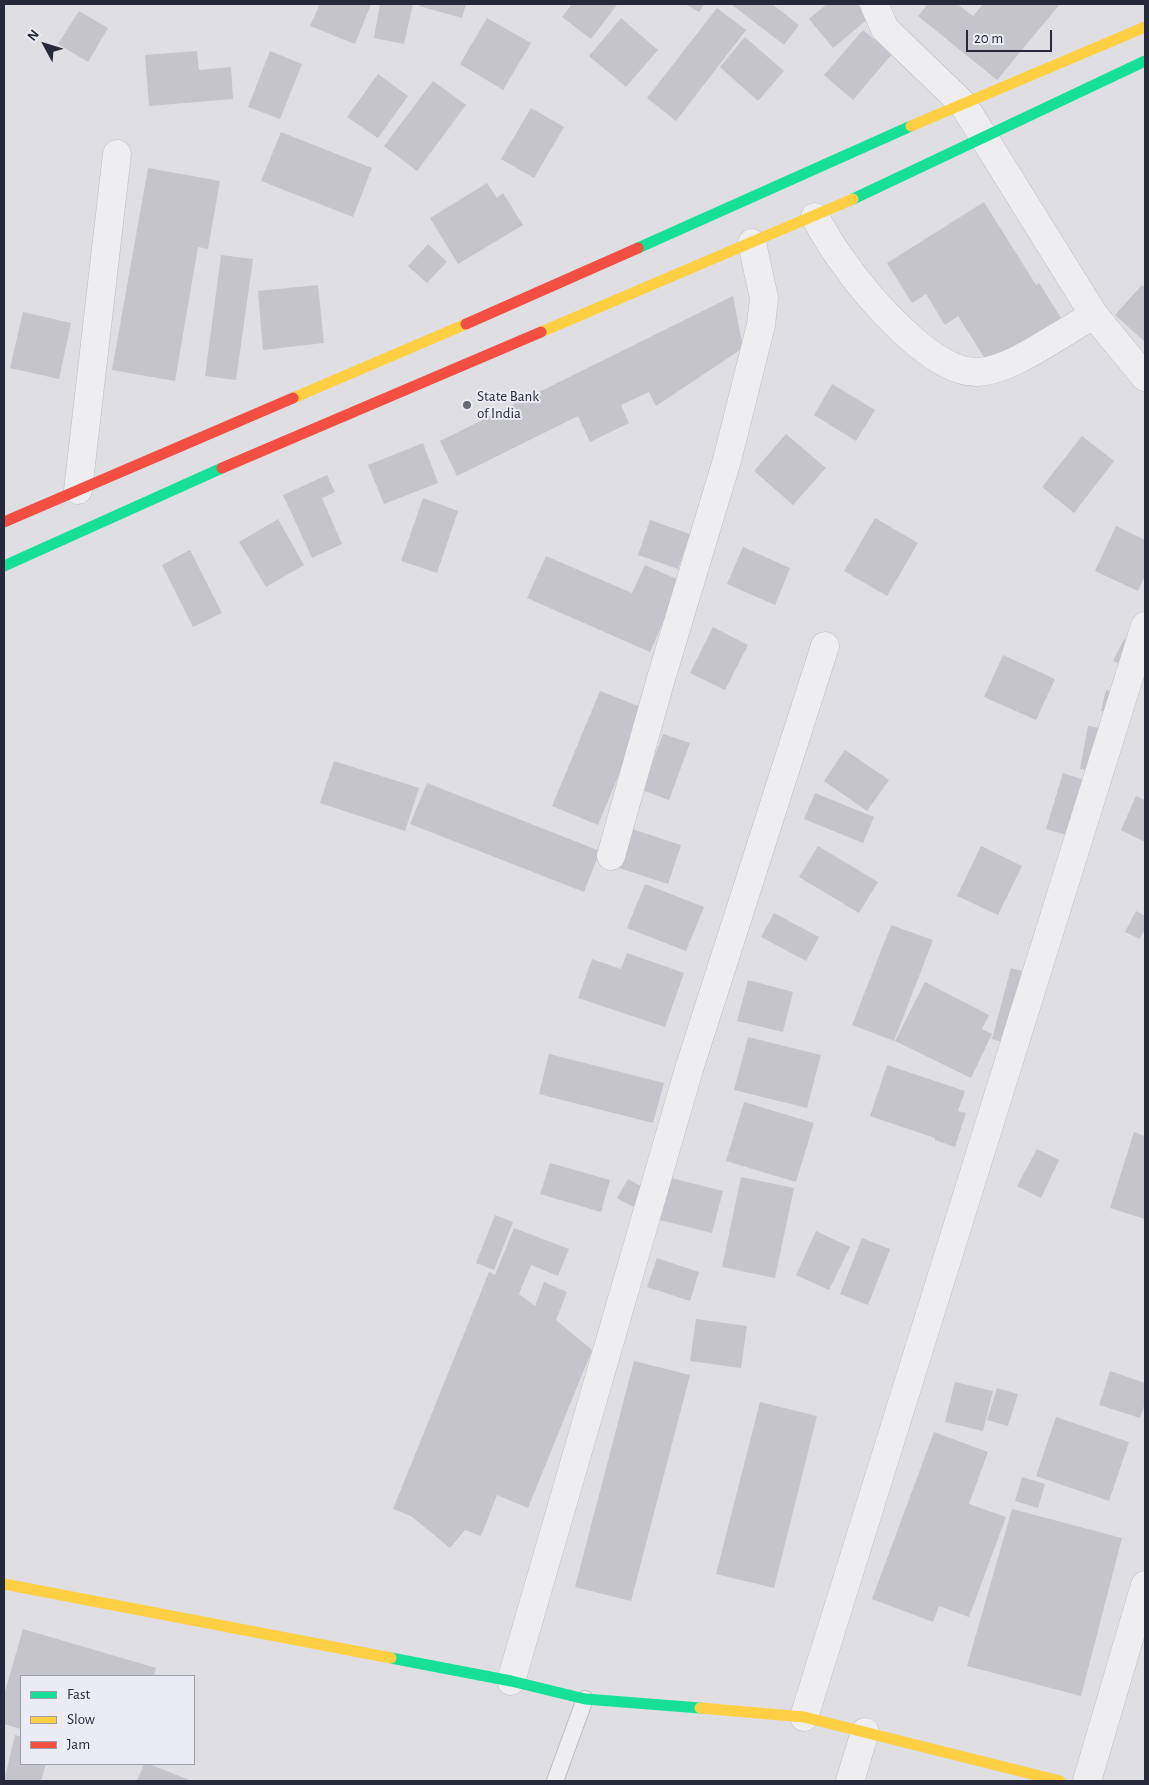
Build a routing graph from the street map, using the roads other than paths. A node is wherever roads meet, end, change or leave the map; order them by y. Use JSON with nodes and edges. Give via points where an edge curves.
{"nodes":[{"id":1,"x":874,"y":4,"type":"edge"},
{"id":2,"x":1145,"y":27,"type":"edge"},
{"id":3,"x":1145,"y":61,"type":"edge"},
{"id":4,"x":963,"y":104,"type":"junction"},
{"id":5,"x":984,"y":138,"type":"junction"},
{"id":6,"x":117,"y":154,"type":"dead end"},
{"id":7,"x":815,"y":217,"type":"junction"},
{"id":8,"x":752,"y":243,"type":"junction"},
{"id":9,"x":1094,"y":315,"type":"junction"},
{"id":10,"x":1145,"y":377,"type":"edge"},
{"id":11,"x":78,"y":490,"type":"junction"},
{"id":12,"x":4,"y":522,"type":"edge"},
{"id":13,"x":4,"y":566,"type":"edge"},
{"id":14,"x":1145,"y":626,"type":"edge"},
{"id":15,"x":825,"y":646,"type":"dead end"},
{"id":16,"x":611,"y":856,"type":"dead end"},
{"id":17,"x":4,"y":1584,"type":"edge"},
{"id":18,"x":1145,"y":1585,"type":"edge"},
{"id":19,"x":511,"y":1681,"type":"junction"},
{"id":20,"x":585,"y":1700,"type":"junction"},
{"id":21,"x":804,"y":1717,"type":"junction"},
{"id":22,"x":866,"y":1732,"type":"junction"},
{"id":23,"x":555,"y":1781,"type":"edge"},
{"id":24,"x":850,"y":1781,"type":"edge"},
{"id":25,"x":1060,"y":1781,"type":"edge"},
{"id":26,"x":1087,"y":1781,"type":"edge"}],
"edges":[{"from":1,"to":4,"type":"street","via":[[885,29]]},
{"from":2,"to":4,"type":"street"},
{"from":3,"to":5,"type":"street"},
{"from":4,"to":5,"type":"street"},
{"from":4,"to":11,"type":"street","via":[[499,316]]},
{"from":5,"to":7,"type":"street"},
{"from":5,"to":9,"type":"street"},
{"from":6,"to":11,"type":"street"},
{"from":7,"to":8,"type":"street"},
{"from":7,"to":9,"type":"street","via":[[841,260],[899,329],[951,368],[978,372],[1006,366]]},
{"from":8,"to":13,"type":"street","via":[[507,341]]},
{"from":8,"to":16,"type":"street","via":[[764,298],[761,325],[727,460]]},
{"from":9,"to":10,"type":"street"},
{"from":11,"to":12,"type":"street"},
{"from":14,"to":21,"type":"street"},
{"from":15,"to":19,"type":"street","via":[[689,1069]]},
{"from":17,"to":19,"type":"street"},
{"from":18,"to":26,"type":"street"},
{"from":19,"to":20,"type":"street"},
{"from":20,"to":21,"type":"street"},
{"from":20,"to":23,"type":"lane"},
{"from":21,"to":22,"type":"street"},
{"from":22,"to":24,"type":"street"},
{"from":22,"to":25,"type":"street"}]}
